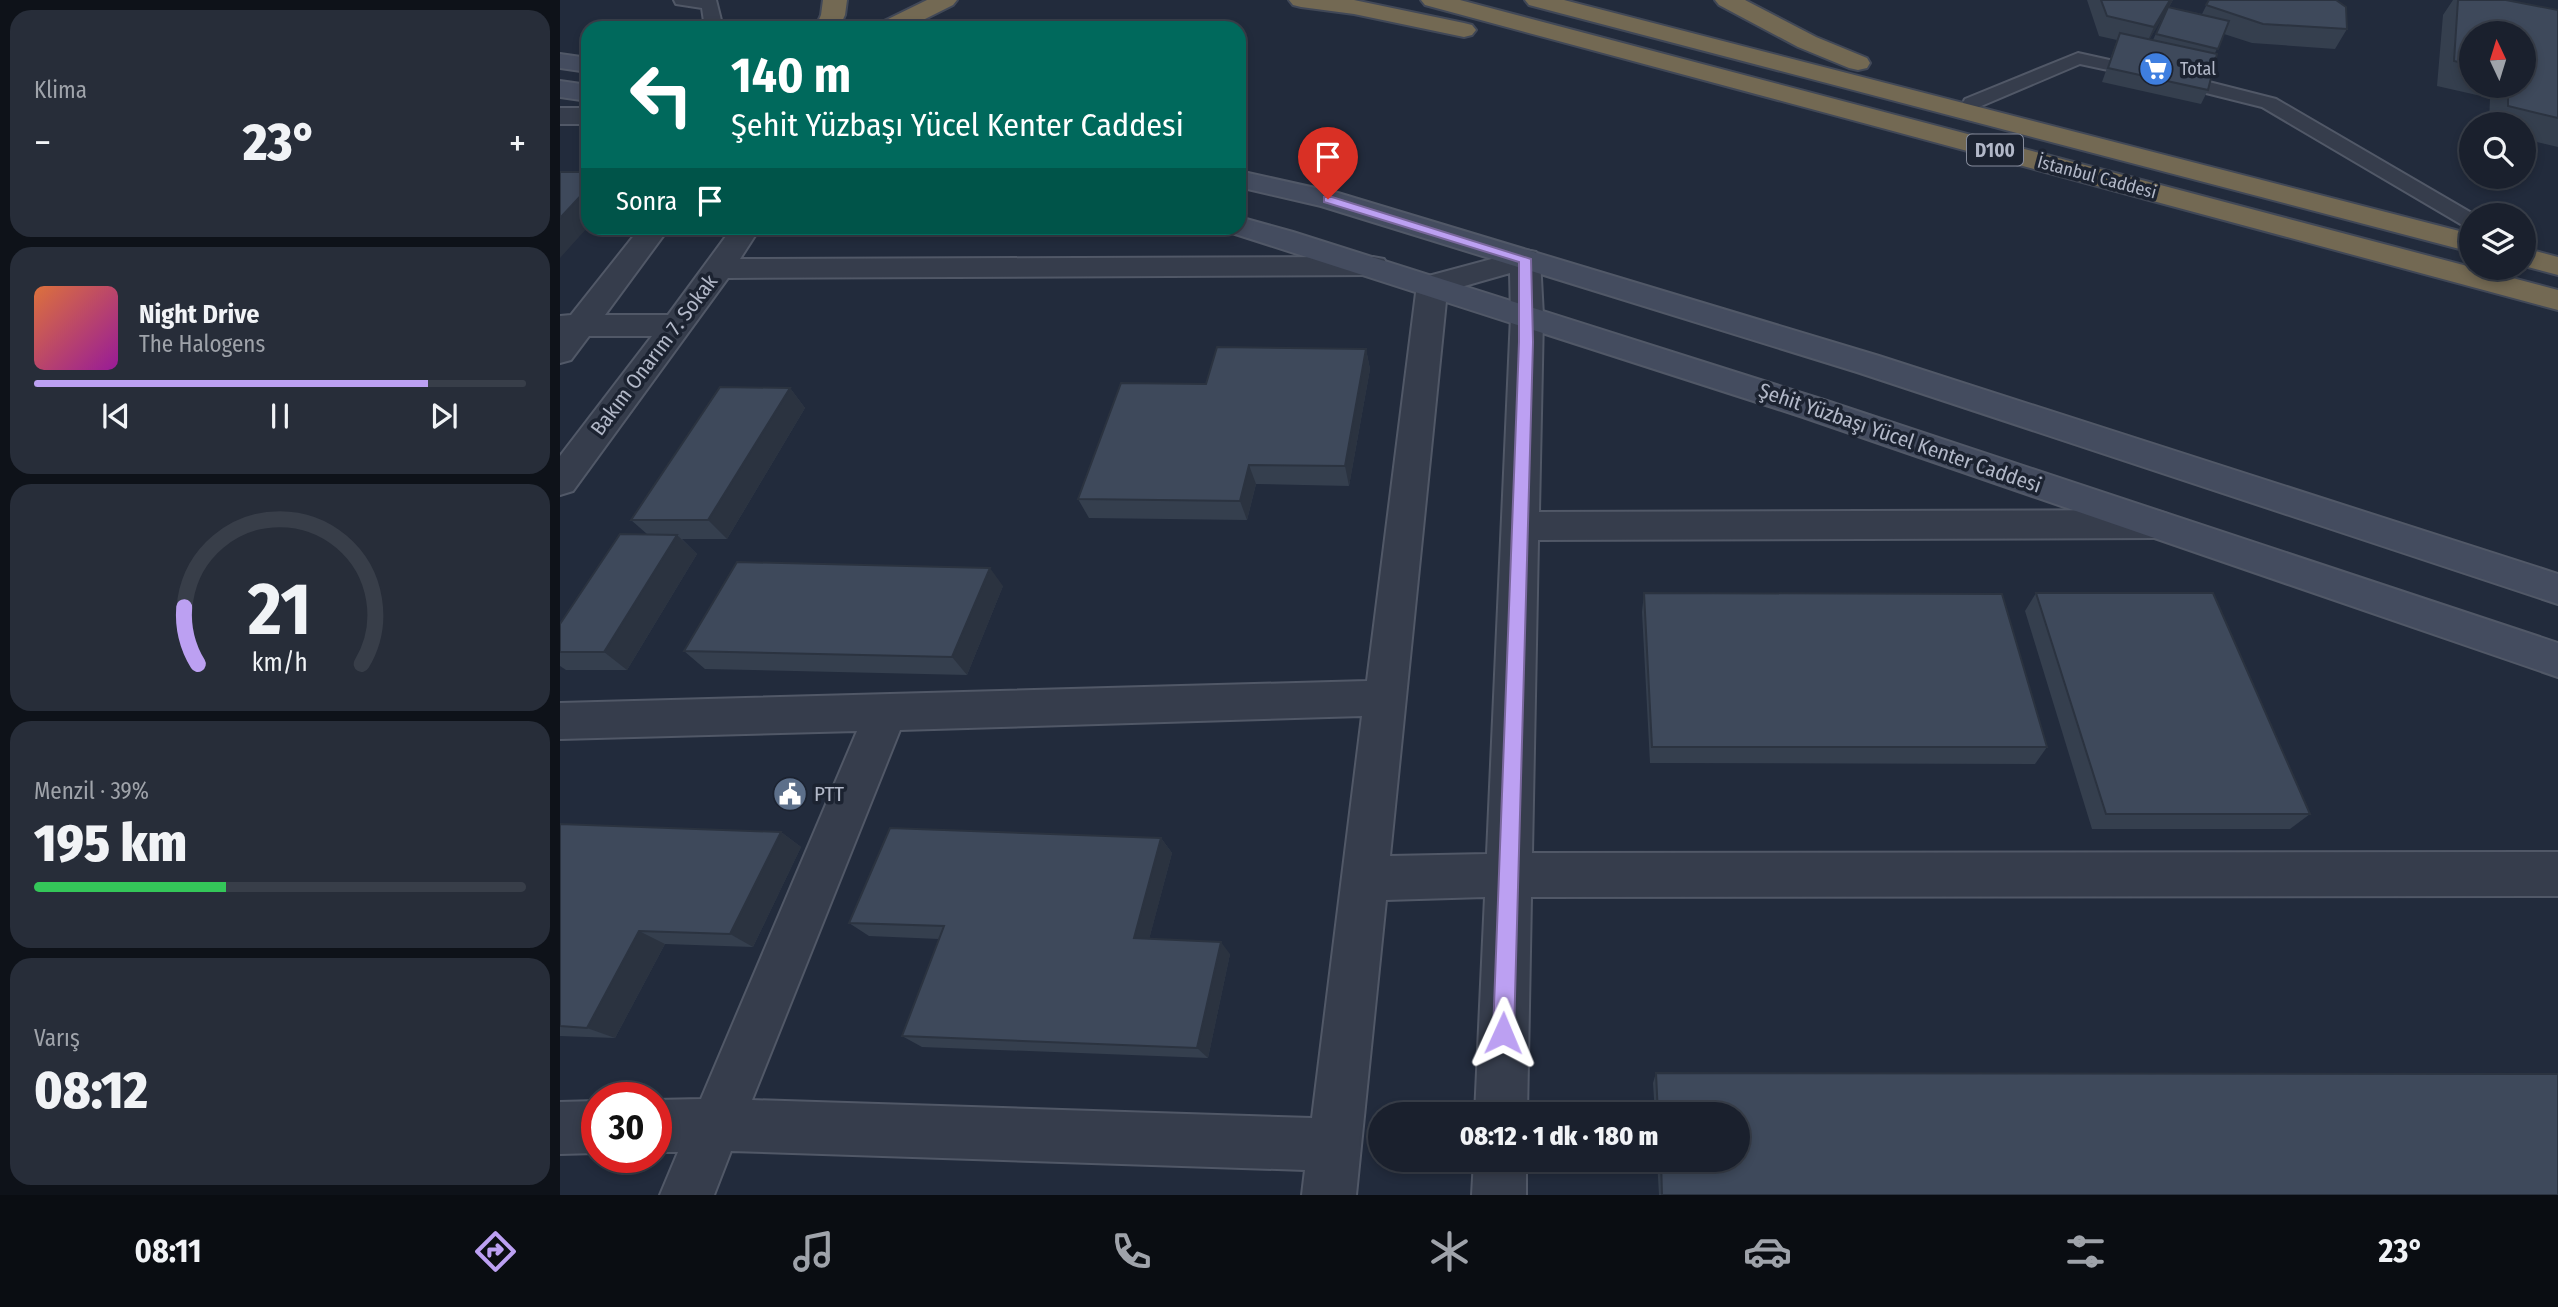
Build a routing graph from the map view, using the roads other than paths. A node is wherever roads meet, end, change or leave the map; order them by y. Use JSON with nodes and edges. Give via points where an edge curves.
{"nodes":[{"id":1,"x":682,"y":0,"type":"edge"},
{"id":2,"x":835,"y":0,"type":"edge"},
{"id":3,"x":945,"y":0,"type":"edge"},
{"id":4,"x":1301,"y":0,"type":"edge"},
{"id":5,"x":1433,"y":0,"type":"edge"},
{"id":6,"x":1537,"y":0,"type":"edge"},
{"id":7,"x":1727,"y":0,"type":"edge"},
{"id":8,"x":713,"y":21,"type":"edge"},
{"id":9,"x":830,"y":21,"type":"edge"},
{"id":10,"x":902,"y":21,"type":"edge"},
{"id":11,"x":560,"y":61,"type":"edge"},
{"id":12,"x":581,"y":64,"type":"edge"},
{"id":13,"x":2108,"y":65,"type":"edge"},
{"id":14,"x":2205,"y":88,"type":"edge"},
{"id":15,"x":560,"y":89,"type":"edge"},
{"id":16,"x":581,"y":92,"type":"edge"},
{"id":17,"x":1972,"y":103,"type":"junction"},
{"id":18,"x":1863,"y":115,"type":"junction"},
{"id":19,"x":560,"y":116,"type":"edge"},
{"id":20,"x":581,"y":116,"type":"edge"},
{"id":21,"x":1246,"y":181,"type":"edge"},
{"id":22,"x":2326,"y":205,"type":"junction"},
{"id":23,"x":2459,"y":215,"type":"edge"},
{"id":24,"x":1246,"y":228,"type":"edge"},
{"id":25,"x":649,"y":235,"type":"edge"},
{"id":26,"x":741,"y":235,"type":"edge"},
{"id":27,"x":2459,"y":240,"type":"edge"},
{"id":28,"x":1525,"y":259,"type":"junction"},
{"id":29,"x":1373,"y":266,"type":"junction"},
{"id":30,"x":719,"y":269,"type":"junction"},
{"id":31,"x":1432,"y":285,"type":"junction"},
{"id":32,"x":2558,"y":300,"type":"edge"},
{"id":33,"x":1527,"y":316,"type":"junction"},
{"id":34,"x":570,"y":326,"type":"edge"},
{"id":35,"x":677,"y":326,"type":"junction"},
{"id":36,"x":560,"y":352,"type":"edge"},
{"id":37,"x":560,"y":482,"type":"edge"},
{"id":38,"x":2154,"y":524,"type":"junction"},
{"id":39,"x":1520,"y":526,"type":"junction"},
{"id":40,"x":2558,"y":589,"type":"edge"},
{"id":41,"x":2558,"y":660,"type":"edge"},
{"id":42,"x":1385,"y":698,"type":"junction"},
{"id":43,"x":886,"y":712,"type":"junction"},
{"id":44,"x":560,"y":721,"type":"edge"},
{"id":45,"x":2558,"y":874,"type":"edge"},
{"id":46,"x":1507,"y":875,"type":"junction"},
{"id":47,"x":1365,"y":878,"type":"junction"},
{"id":48,"x":1501,"y":1102,"type":"edge"},
{"id":49,"x":718,"y":1125,"type":"junction"},
{"id":50,"x":672,"y":1126,"type":"edge"},
{"id":51,"x":581,"y":1127,"type":"edge"},
{"id":52,"x":560,"y":1128,"type":"edge"},
{"id":53,"x":1335,"y":1145,"type":"junction"},
{"id":54,"x":1500,"y":1172,"type":"edge"},
{"id":55,"x":687,"y":1195,"type":"edge"},
{"id":56,"x":1329,"y":1195,"type":"edge"},
{"id":57,"x":1499,"y":1195,"type":"edge"}],
"edges":[{"from":1,"to":8,"type":"lane","via":[[710,4]]},
{"from":2,"to":9,"type":"highway"},
{"from":3,"to":10,"type":"highway"},
{"from":4,"to":18,"type":"highway","via":[[1354,7]]},
{"from":5,"to":18,"type":"highway","name":"İstanbul Caddesi","number":"D100"},
{"from":6,"to":22,"type":"highway","name":"İstanbul Caddesi"},
{"from":7,"to":17,"type":"highway","via":[[1807,42]]},
{"from":11,"to":12,"type":"street"},
{"from":13,"to":17,"type":"lane","via":[[2078,58]]},
{"from":14,"to":23,"type":"lane","via":[[2269,103]]},
{"from":15,"to":16,"type":"street"},
{"from":17,"to":22,"type":"highway"},
{"from":18,"to":32,"type":"highway","name":"İstanbul Caddesi","number":"D100"},
{"from":19,"to":20,"type":"street"},
{"from":21,"to":28,"type":"street","via":[[1328,199]]},
{"from":22,"to":27,"type":"highway","name":"İstanbul Caddesi"},
{"from":24,"to":29,"type":"street","name":"Şehit Yüzbaşı Yücel Kenter Caddesi"},
{"from":25,"to":34,"type":"street"},
{"from":26,"to":30,"type":"street","name":"Bakım Onarım 7. Sokak"},
{"from":28,"to":31,"type":"street"},
{"from":28,"to":33,"type":"street"},
{"from":28,"to":40,"type":"street","via":[[1868,364]]},
{"from":29,"to":30,"type":"street"},
{"from":29,"to":31,"type":"street","name":"Şehit Yüzbaşı Yücel Kenter Caddesi"},
{"from":30,"to":35,"type":"street","name":"Bakım Onarım 7. Sokak"},
{"from":31,"to":33,"type":"street","name":"Şehit Yüzbaşı Yücel Kenter Caddesi"},
{"from":31,"to":42,"type":"street"},
{"from":33,"to":38,"type":"street","name":"Şehit Yüzbaşı Yücel Kenter Caddesi"},
{"from":33,"to":39,"type":"street"},
{"from":34,"to":35,"type":"street"},
{"from":34,"to":36,"type":"street"},
{"from":35,"to":37,"type":"street","name":"Bakım Onarım 7. Sokak"},
{"from":38,"to":39,"type":"street"},
{"from":38,"to":41,"type":"street","name":"Şehit Yüzbaşı Yücel Kenter Caddesi"},
{"from":39,"to":46,"type":"street"},
{"from":42,"to":43,"type":"street"},
{"from":42,"to":47,"type":"street"},
{"from":43,"to":44,"type":"street"},
{"from":43,"to":49,"type":"street"},
{"from":45,"to":46,"type":"street"},
{"from":46,"to":47,"type":"street"},
{"from":46,"to":48,"type":"street"},
{"from":47,"to":53,"type":"street"},
{"from":49,"to":50,"type":"street"},
{"from":49,"to":53,"type":"street"},
{"from":49,"to":55,"type":"street"},
{"from":51,"to":52,"type":"street"},
{"from":53,"to":56,"type":"street"},
{"from":54,"to":57,"type":"street"}]}
